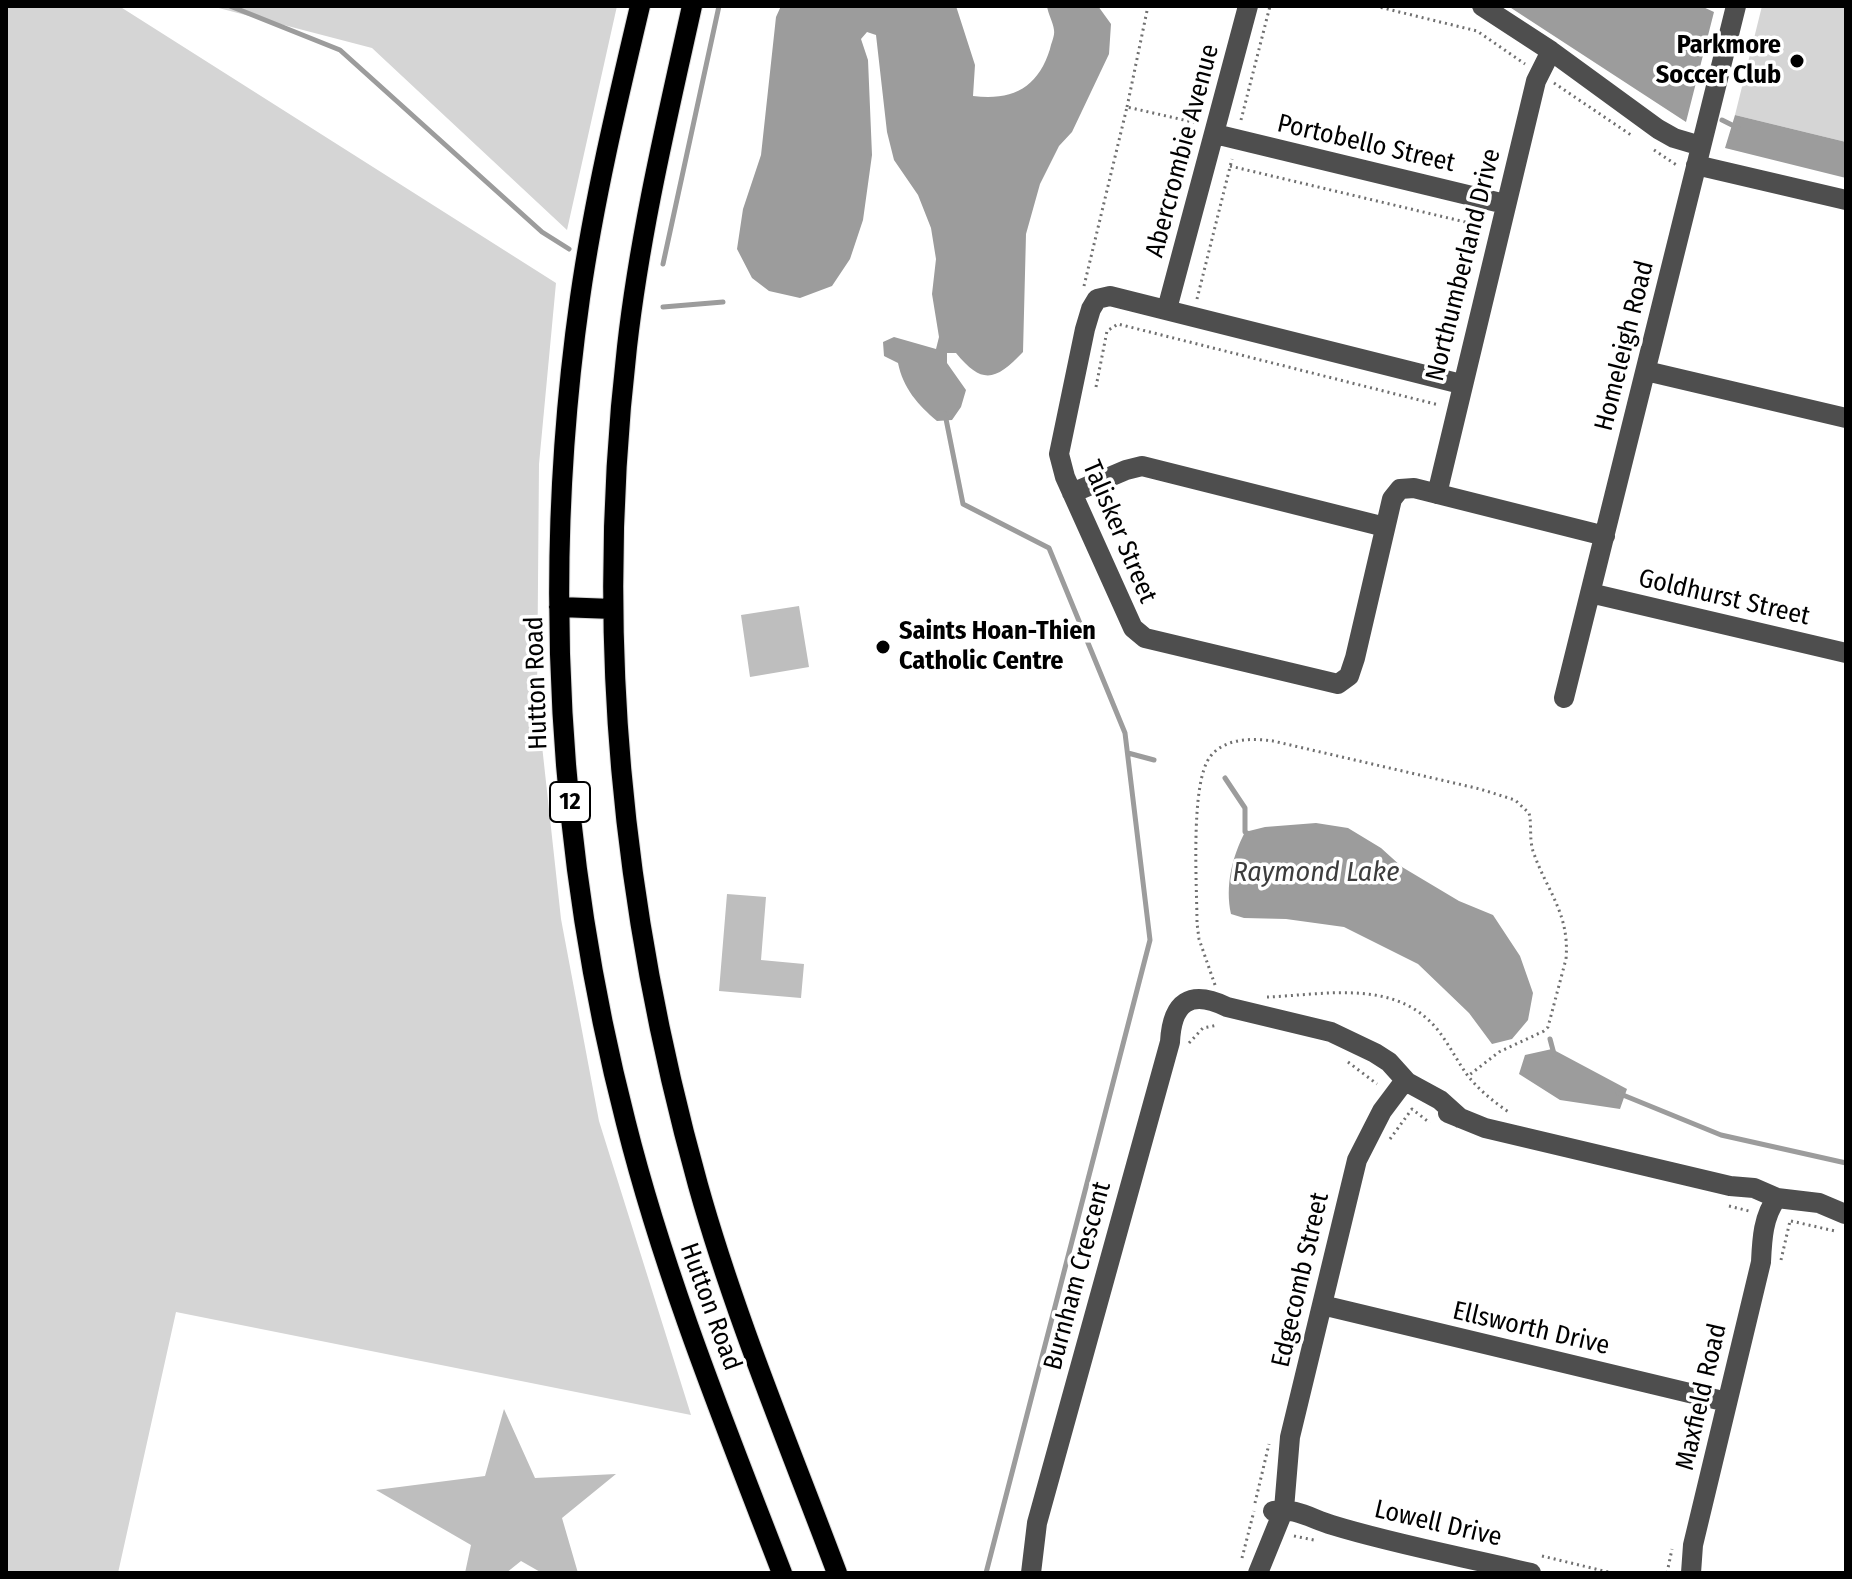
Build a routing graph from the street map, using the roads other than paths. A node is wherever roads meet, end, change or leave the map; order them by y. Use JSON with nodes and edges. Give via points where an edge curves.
{"nodes":[{"id":1,"x":640,"y":6,"type":"edge"},
{"id":2,"x":692,"y":6,"type":"edge"},
{"id":3,"x":1248,"y":6,"type":"edge"},
{"id":4,"x":1482,"y":6,"type":"edge"},
{"id":5,"x":1736,"y":6,"type":"edge"},
{"id":6,"x":1551,"y":51,"type":"junction"},
{"id":7,"x":1216,"y":131,"type":"junction"},
{"id":8,"x":1692,"y":159,"type":"junction"},
{"id":9,"x":1846,"y":200,"type":"edge"},
{"id":10,"x":1497,"y":202,"type":"junction"},
{"id":11,"x":1167,"y":309,"type":"junction"},
{"id":12,"x":1646,"y":371,"type":"junction"},
{"id":13,"x":1461,"y":384,"type":"junction"},
{"id":14,"x":1846,"y":418,"type":"edge"},
{"id":15,"x":1072,"y":493,"type":"junction"},
{"id":16,"x":1437,"y":494,"type":"junction"},
{"id":17,"x":1385,"y":527,"type":"junction"},
{"id":18,"x":1605,"y":536,"type":"junction"},
{"id":19,"x":1590,"y":593,"type":"junction"},
{"id":20,"x":559,"y":607,"type":"junction"},
{"id":21,"x":613,"y":609,"type":"junction"},
{"id":22,"x":1846,"y":653,"type":"edge"},
{"id":23,"x":1564,"y":698,"type":"dead end"},
{"id":24,"x":1398,"y":1087,"type":"junction"},
{"id":25,"x":1774,"y":1209,"type":"junction"},
{"id":26,"x":1846,"y":1221,"type":"edge"},
{"id":27,"x":1322,"y":1305,"type":"junction"},
{"id":28,"x":1727,"y":1402,"type":"junction"},
{"id":29,"x":1279,"y":1513,"type":"junction"},
{"id":30,"x":1037,"y":1523,"type":"junction"},
{"id":31,"x":1683,"y":1545,"type":"junction"},
{"id":32,"x":1252,"y":1568,"type":"edge"},
{"id":33,"x":782,"y":1573,"type":"edge"},
{"id":34,"x":837,"y":1573,"type":"edge"},
{"id":35,"x":1023,"y":1573,"type":"edge"},
{"id":36,"x":1031,"y":1573,"type":"edge"},
{"id":37,"x":1531,"y":1573,"type":"edge"},
{"id":38,"x":1681,"y":1573,"type":"edge"},
{"id":39,"x":1691,"y":1573,"type":"edge"}],
"edges":[{"from":1,"to":20,"type":"main road","name":"Hutton Road","number":"12","via":[[579,301],[564,449]]},
{"from":2,"to":21,"type":"main road","name":"Hutton Road","number":"12","via":[[629,330],[616,484]]},
{"from":3,"to":7,"type":"street","name":"Abercrombie Avenue"},
{"from":4,"to":6,"type":"street"},
{"from":5,"to":8,"type":"street","name":"Homeleigh Road"},
{"from":6,"to":8,"type":"street","via":[[1674,138]]},
{"from":6,"to":10,"type":"street","name":"Northumberland Drive"},
{"from":7,"to":10,"type":"street","name":"Portobello Street"},
{"from":7,"to":11,"type":"street","name":"Abercrombie Avenue"},
{"from":8,"to":9,"type":"street"},
{"from":8,"to":12,"type":"street","name":"Homeleigh Road"},
{"from":10,"to":13,"type":"street","name":"Northumberland Drive"},
{"from":11,"to":13,"type":"street","name":"Talisker Street"},
{"from":11,"to":15,"type":"street","name":"Talisker Street","via":[[1110,296],[1093,303],[1059,454]]},
{"from":12,"to":14,"type":"street"},
{"from":12,"to":18,"type":"street","name":"Homeleigh Road"},
{"from":13,"to":16,"type":"street","name":"Northumberland Drive"},
{"from":15,"to":17,"type":"street","via":[[1142,466]]},
{"from":15,"to":17,"type":"street","name":"Talisker Street","via":[[1133,628],[1145,638],[1338,684],[1349,676],[1355,658]]},
{"from":16,"to":17,"type":"street","name":"Talisker Street","via":[[1400,489]]},
{"from":16,"to":18,"type":"street","name":"Talisker Street"},
{"from":18,"to":19,"type":"street","name":"Homeleigh Road"},
{"from":19,"to":22,"type":"street","name":"Goldhurst Street"},
{"from":19,"to":23,"type":"street","name":"Homeleigh Road"},
{"from":20,"to":21,"type":"main road"},
{"from":20,"to":33,"type":"main road","name":"Hutton Road","number":"12","via":[[572,830],[611,1060],[661,1247]]},
{"from":21,"to":34,"type":"main road","name":"Hutton Road","number":"12","via":[[634,898],[659,1031],[718,1251]]},
{"from":24,"to":25,"type":"street","name":"Burnham Crescent","via":[[1440,1100],[1460,1118],[1485,1128],[1726,1195],[1754,1188]]},
{"from":24,"to":27,"type":"street","name":"Edgecomb Street","via":[[1382,1111],[1379,1139],[1357,1160]]},
{"from":24,"to":30,"type":"street","name":"Burnham Crescent","via":[[1389,1062],[1331,1032],[1227,1016],[1188,1017]]},
{"from":25,"to":26,"type":"street","name":"Burnham Crescent","via":[[1819,1203]]},
{"from":25,"to":28,"type":"street","name":"Maxfield Road","via":[[1762,1237],[1761,1262]]},
{"from":27,"to":28,"type":"street","name":"Ellsworth Drive"},
{"from":27,"to":29,"type":"street","name":"Edgecomb Street","via":[[1281,1434]]},
{"from":28,"to":31,"type":"street","name":"Maxfield Road"},
{"from":29,"to":32,"type":"street","name":"Edgecomb Street"},
{"from":29,"to":37,"type":"street","name":"Lowell Drive"},
{"from":30,"to":35,"type":"street","name":"Burnham Crescent","via":[[1027,1543]]},
{"from":30,"to":36,"type":"street","name":"Burnham Crescent"},
{"from":31,"to":38,"type":"street","name":"Maxfield Road"},
{"from":31,"to":39,"type":"street","name":"Maxfield Road"}]}
